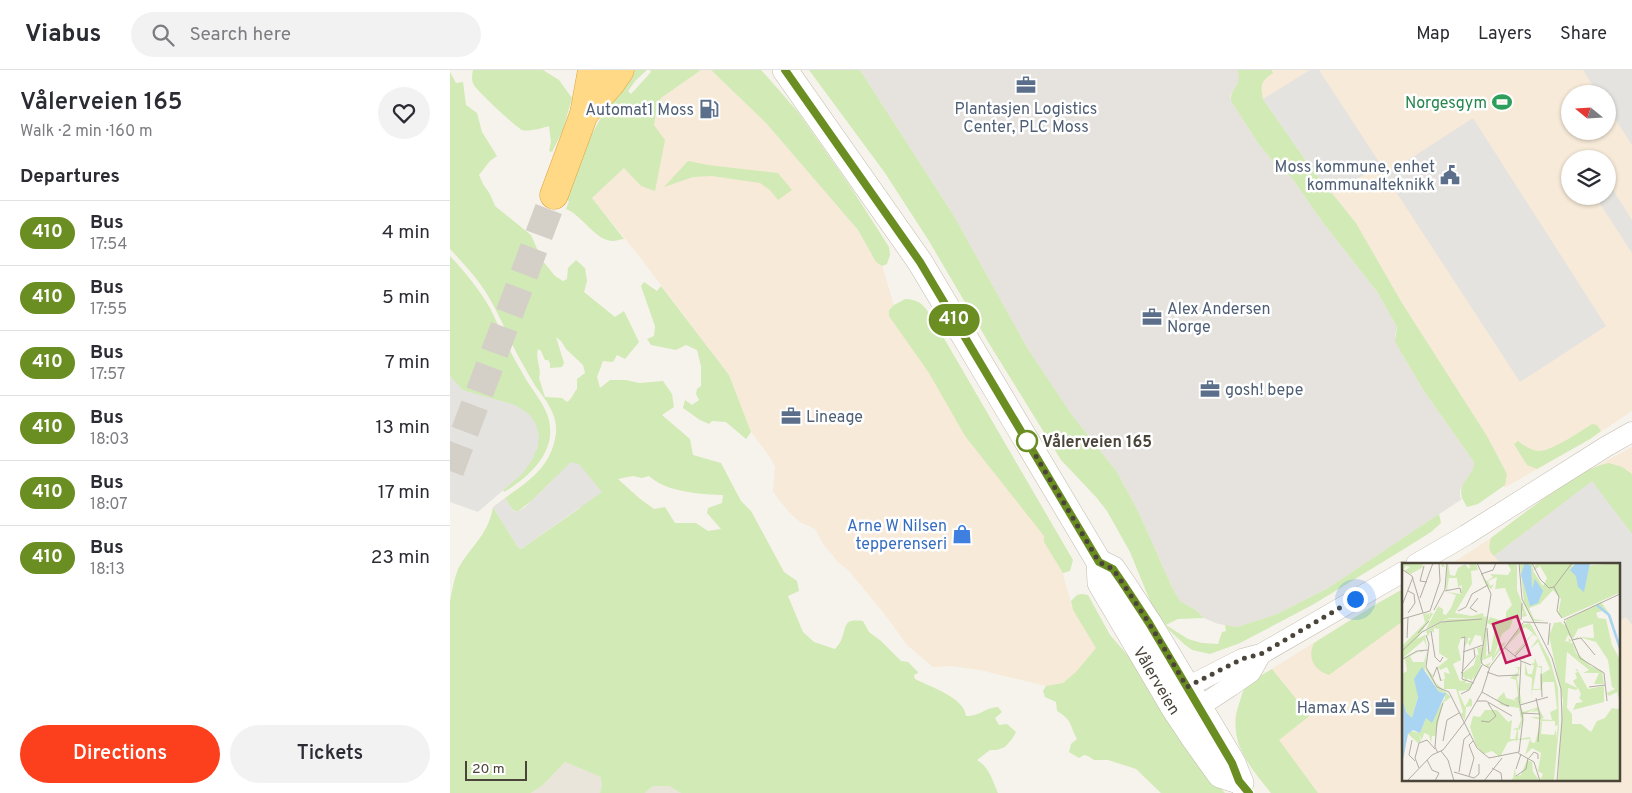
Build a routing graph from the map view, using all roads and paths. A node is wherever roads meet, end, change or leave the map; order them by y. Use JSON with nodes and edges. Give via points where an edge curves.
{"nodes":[{"id":1,"x":592,"y":70,"type":"edge"},
{"id":2,"x":620,"y":70,"type":"edge"},
{"id":3,"x":785,"y":70,"type":"edge"},
{"id":4,"x":584,"y":114,"type":"junction"},
{"id":5,"x":554,"y":195,"type":"tunnel mouth"},
{"id":6,"x":1632,"y":432,"type":"edge"},
{"id":7,"x":1099,"y":562,"type":"junction"},
{"id":8,"x":1418,"y":563,"type":"edge"},
{"id":9,"x":1402,"y":573,"type":"edge"},
{"id":10,"x":1193,"y":697,"type":"junction"},
{"id":11,"x":1173,"y":707,"type":"junction"},
{"id":12,"x":1244,"y":787,"type":"edge"}],
"edges":[{"from":1,"to":4,"type":"highway"},
{"from":2,"to":4,"type":"highway"},
{"from":3,"to":7,"type":"street","name":"Vålerveien","via":[[920,262]]},
{"from":4,"to":5,"type":"highway"},
{"from":6,"to":8,"type":"street"},
{"from":7,"to":10,"type":"street","name":"Vålerveien","via":[[1113,569]]},
{"from":7,"to":11,"type":"street","name":"Vålerveien","via":[[1100,583]]},
{"from":9,"to":10,"type":"street","via":[[1261,654],[1251,672]]},
{"from":10,"to":11,"type":"street"},
{"from":10,"to":12,"type":"street","name":"Vålerveien"},
{"from":11,"to":12,"type":"street","name":"Vålerveien","via":[[1220,775]]}]}
